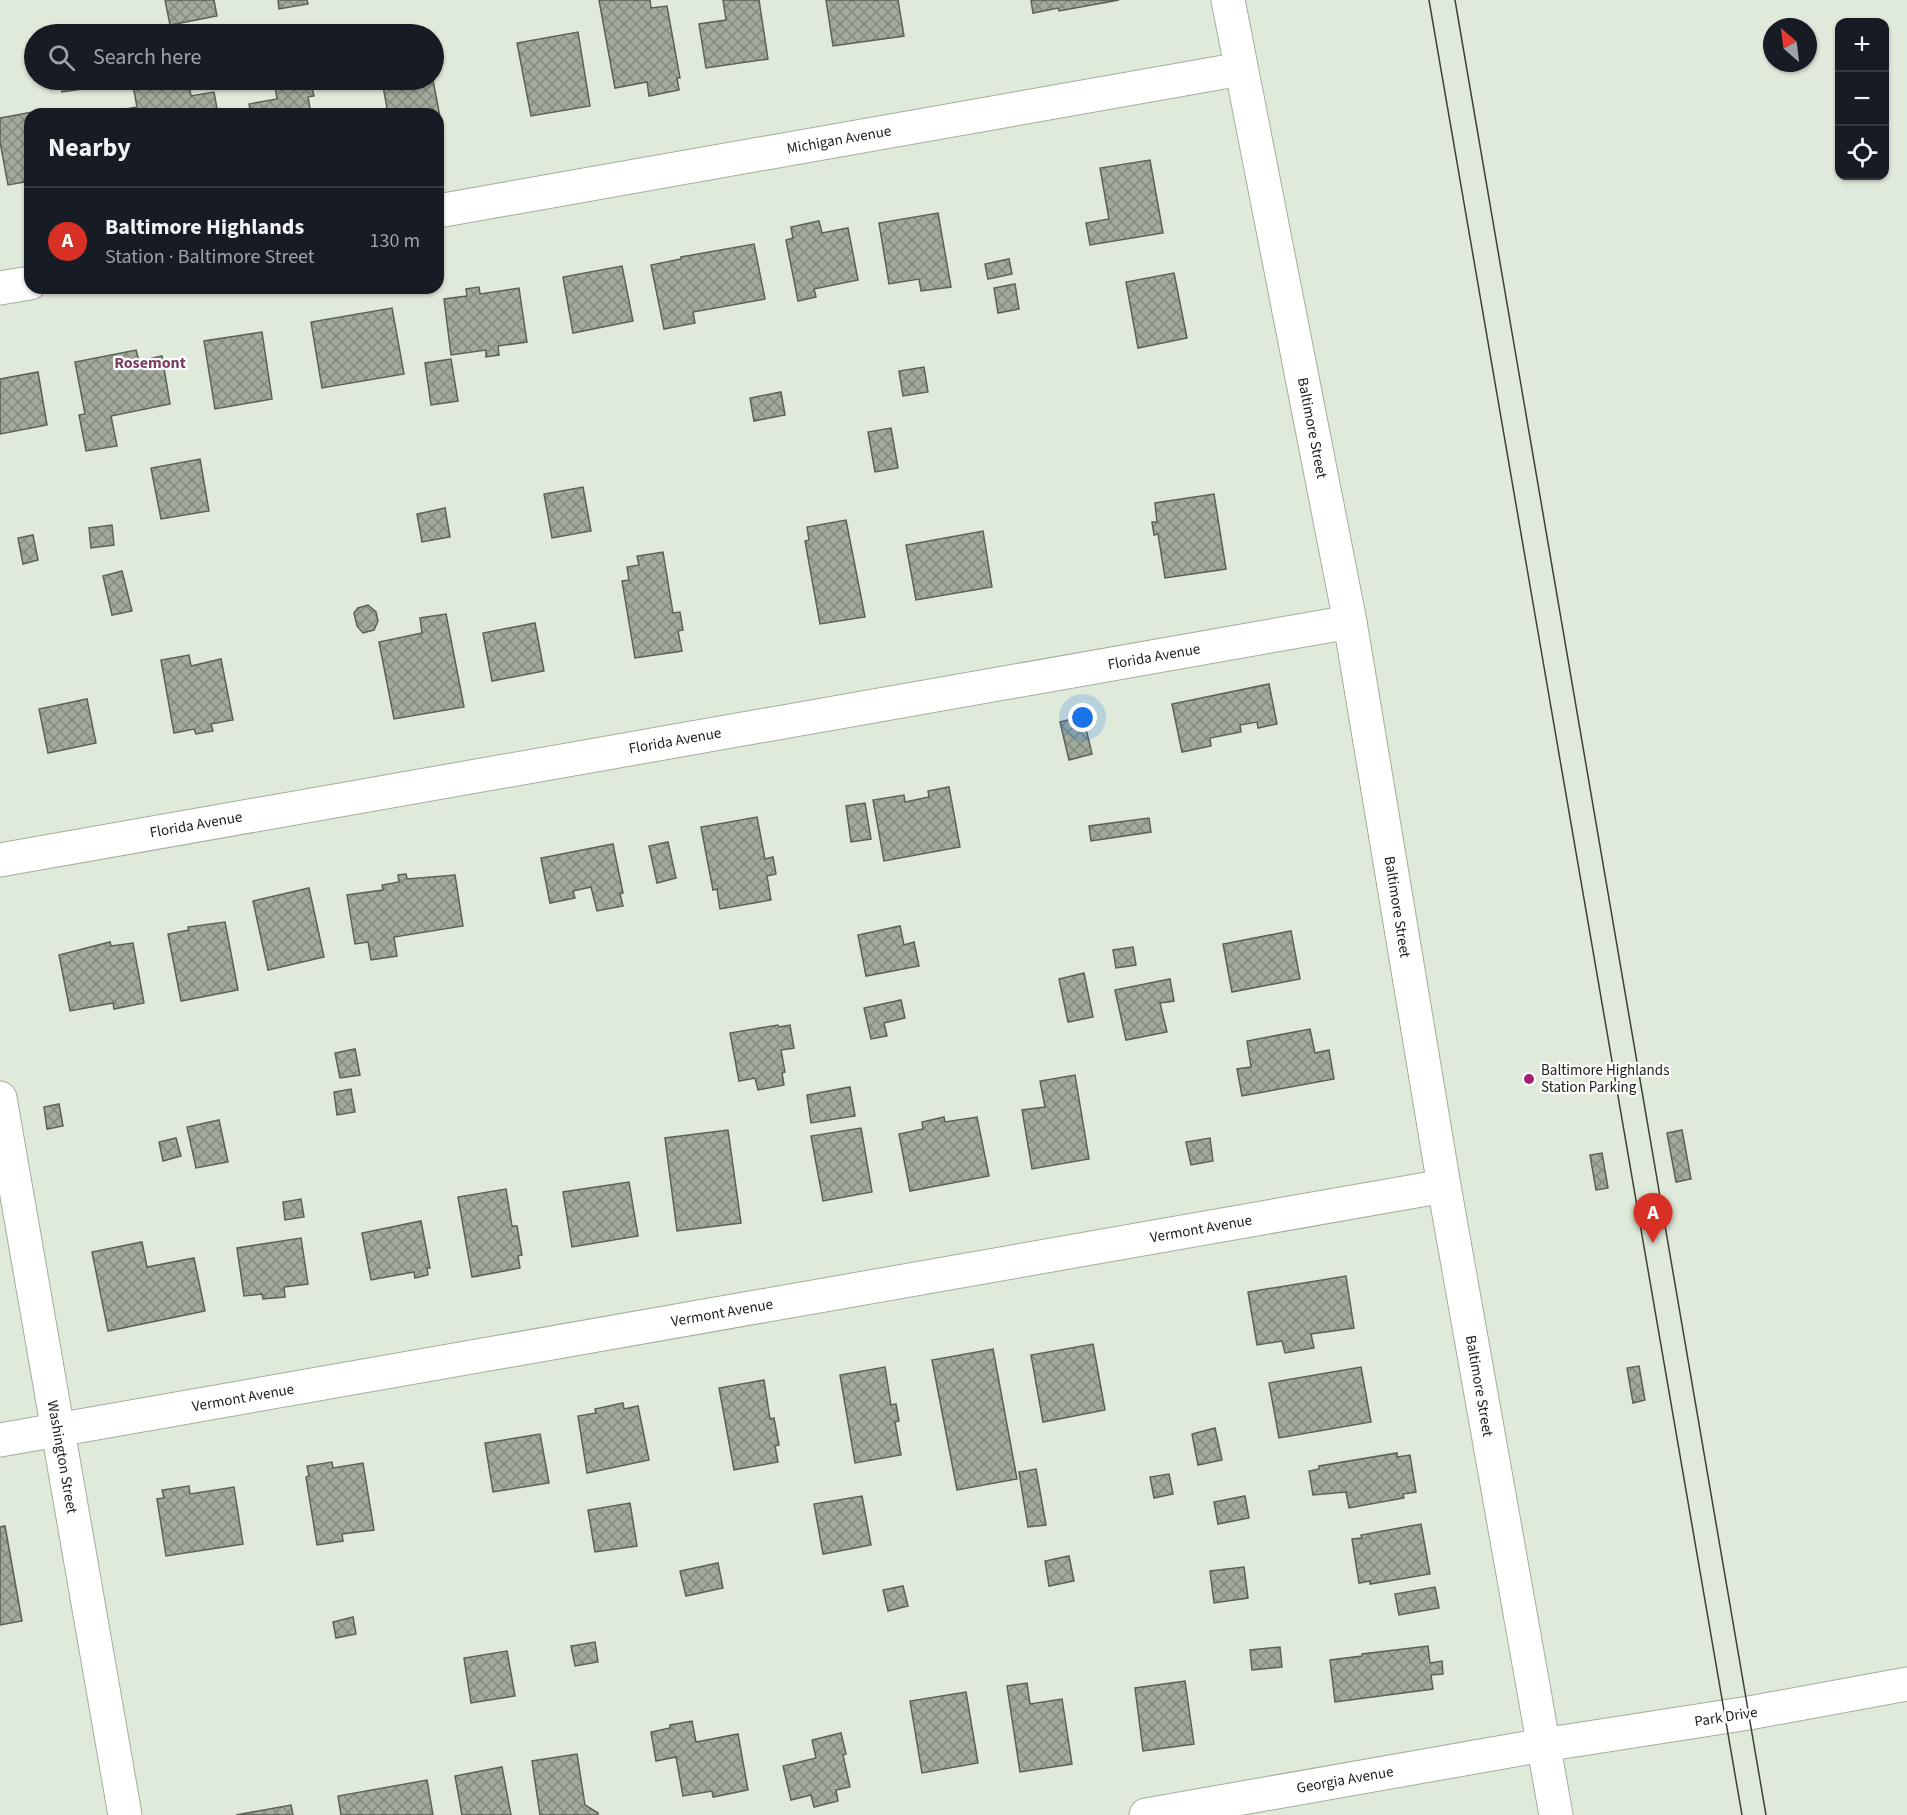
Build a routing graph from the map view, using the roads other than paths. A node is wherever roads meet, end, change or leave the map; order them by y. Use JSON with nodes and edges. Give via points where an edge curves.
{"nodes":[{"id":1,"x":1228,"y":0,"type":"edge"},
{"id":2,"x":1241,"y":69,"type":"junction"},
{"id":3,"x":444,"y":210,"type":"edge"},
{"id":4,"x":24,"y":284,"type":"edge"},
{"id":5,"x":0,"y":288,"type":"edge"},
{"id":6,"x":1350,"y":622,"type":"junction"},
{"id":7,"x":0,"y":860,"type":"edge"},
{"id":8,"x":0,"y":1098,"type":"edge"},
{"id":9,"x":1444,"y":1186,"type":"junction"},
{"id":10,"x":58,"y":1430,"type":"junction"},
{"id":11,"x":0,"y":1440,"type":"edge"},
{"id":12,"x":1907,"y":1684,"type":"edge"},
{"id":13,"x":1543,"y":1745,"type":"junction"},
{"id":14,"x":125,"y":1815,"type":"edge"},
{"id":15,"x":1146,"y":1815,"type":"edge"},
{"id":16,"x":1556,"y":1815,"type":"edge"}],
"edges":[{"from":1,"to":2,"type":"street","name":"Baltimore Street"},
{"from":2,"to":3,"type":"street","name":"Michigan Avenue"},
{"from":2,"to":6,"type":"street","name":"Baltimore Street"},
{"from":4,"to":5,"type":"street"},
{"from":6,"to":7,"type":"street","name":"Florida Avenue"},
{"from":6,"to":9,"type":"street","name":"Baltimore Street"},
{"from":8,"to":10,"type":"street","name":"Washington Street"},
{"from":9,"to":10,"type":"street","name":"Vermont Avenue"},
{"from":9,"to":13,"type":"street","name":"Baltimore Street"},
{"from":10,"to":11,"type":"street","name":"Vermont Avenue"},
{"from":10,"to":14,"type":"street","name":"Washington Street"},
{"from":12,"to":13,"type":"street","name":"Park Drive"},
{"from":13,"to":15,"type":"street","name":"Georgia Avenue"},
{"from":13,"to":16,"type":"street","name":"Baltimore Street"}]}
